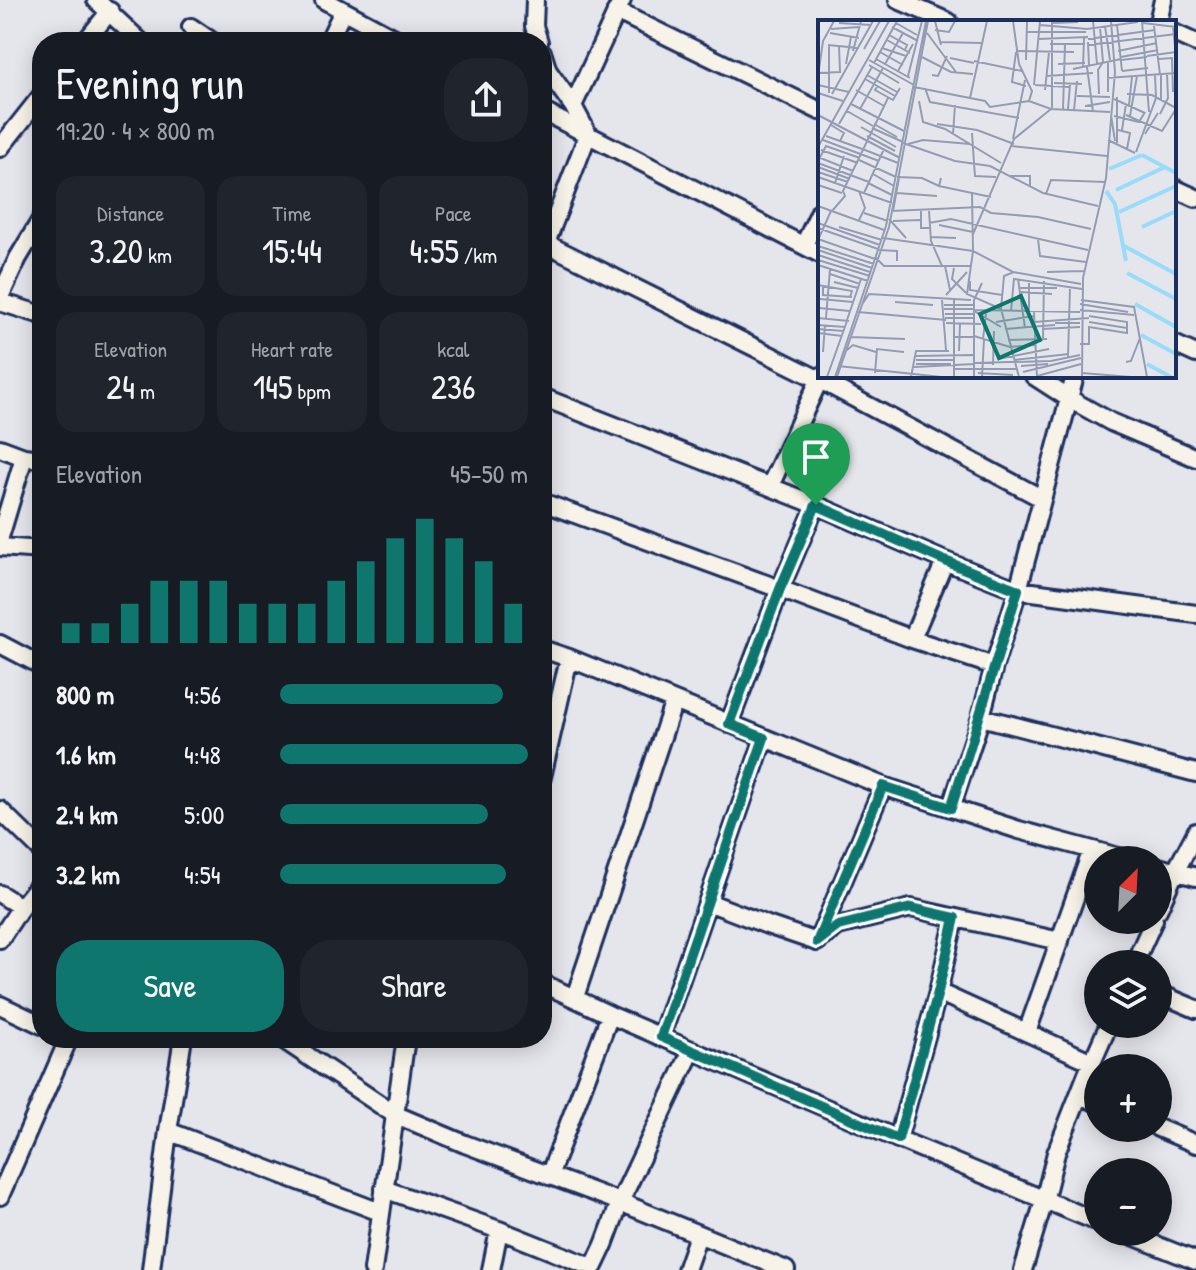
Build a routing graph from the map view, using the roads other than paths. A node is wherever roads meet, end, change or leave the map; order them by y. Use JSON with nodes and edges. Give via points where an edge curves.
{"nodes":[{"id":1,"x":96,"y":0,"type":"edge"},
{"id":2,"x":324,"y":0,"type":"edge"},
{"id":3,"x":535,"y":0,"type":"edge"},
{"id":4,"x":898,"y":0,"type":"edge"},
{"id":5,"x":1163,"y":0,"type":"edge"},
{"id":6,"x":619,"y":6,"type":"edge"},
{"id":7,"x":919,"y":10,"type":"edge"},
{"id":8,"x":110,"y":11,"type":"junction"},
{"id":9,"x":343,"y":11,"type":"junction"},
{"id":10,"x":944,"y":20,"type":"edge"},
{"id":11,"x":1158,"y":20,"type":"edge"},
{"id":12,"x":191,"y":27,"type":"dead end"},
{"id":13,"x":93,"y":32,"type":"edge"},
{"id":14,"x":131,"y":32,"type":"edge"},
{"id":15,"x":198,"y":32,"type":"edge"},
{"id":16,"x":333,"y":32,"type":"edge"},
{"id":17,"x":383,"y":32,"type":"edge"},
{"id":18,"x":536,"y":32,"type":"edge"},
{"id":19,"x":1176,"y":34,"type":"edge"},
{"id":20,"x":1196,"y":43,"type":"edge"},
{"id":21,"x":552,"y":77,"type":"edge"},
{"id":22,"x":573,"y":106,"type":"junction"},
{"id":23,"x":32,"y":108,"type":"edge"},
{"id":24,"x":818,"y":110,"type":"edge"},
{"id":25,"x":552,"y":116,"type":"edge"},
{"id":26,"x":588,"y":134,"type":"junction"},
{"id":27,"x":0,"y":148,"type":"edge"},
{"id":28,"x":1176,"y":189,"type":"edge"},
{"id":29,"x":1196,"y":198,"type":"edge"},
{"id":30,"x":818,"y":215,"type":"edge"},
{"id":31,"x":552,"y":222,"type":"edge"},
{"id":32,"x":552,"y":240,"type":"edge"},
{"id":33,"x":32,"y":242,"type":"edge"},
{"id":34,"x":804,"y":245,"type":"junction"},
{"id":35,"x":818,"y":253,"type":"edge"},
{"id":36,"x":0,"y":299,"type":"edge"},
{"id":37,"x":32,"y":311,"type":"edge"},
{"id":38,"x":1176,"y":345,"type":"edge"},
{"id":39,"x":1196,"y":354,"type":"edge"},
{"id":40,"x":818,"y":377,"type":"edge"},
{"id":41,"x":820,"y":378,"type":"edge"},
{"id":42,"x":1037,"y":378,"type":"edge"},
{"id":43,"x":1074,"y":378,"type":"edge"},
{"id":44,"x":1068,"y":398,"type":"junction"},
{"id":45,"x":552,"y":401,"type":"edge"},
{"id":46,"x":0,"y":448,"type":"edge"},
{"id":47,"x":24,"y":457,"type":"junction"},
{"id":48,"x":32,"y":458,"type":"edge"},
{"id":49,"x":1196,"y":458,"type":"edge"},
{"id":50,"x":770,"y":486,"type":"junction"},
{"id":51,"x":1041,"y":498,"type":"junction"},
{"id":52,"x":816,"y":505,"type":"junction"},
{"id":53,"x":552,"y":506,"type":"edge"},
{"id":54,"x":0,"y":537,"type":"edge"},
{"id":55,"x":0,"y":547,"type":"edge"},
{"id":56,"x":32,"y":549,"type":"edge"},
{"id":57,"x":945,"y":561,"type":"junction"},
{"id":58,"x":780,"y":589,"type":"junction"},
{"id":59,"x":1018,"y":590,"type":"junction"},
{"id":60,"x":1196,"y":614,"type":"edge"},
{"id":61,"x":912,"y":639,"type":"junction"},
{"id":62,"x":0,"y":644,"type":"edge"},
{"id":63,"x":552,"y":652,"type":"edge"},
{"id":64,"x":569,"y":658,"type":"junction"},
{"id":65,"x":32,"y":661,"type":"edge"},
{"id":66,"x":994,"y":666,"type":"junction"},
{"id":67,"x":674,"y":701,"type":"junction"},
{"id":68,"x":981,"y":717,"type":"junction"},
{"id":69,"x":729,"y":724,"type":"junction"},
{"id":70,"x":552,"y":733,"type":"edge"},
{"id":71,"x":764,"y":738,"type":"junction"},
{"id":72,"x":1196,"y":773,"type":"edge"},
{"id":73,"x":883,"y":786,"type":"junction"},
{"id":74,"x":951,"y":808,"type":"junction"},
{"id":75,"x":0,"y":810,"type":"edge"},
{"id":76,"x":1196,"y":832,"type":"edge"},
{"id":77,"x":32,"y":841,"type":"edge"},
{"id":78,"x":1084,"y":848,"type":"edge"},
{"id":79,"x":1172,"y":871,"type":"edge"},
{"id":80,"x":1175,"y":872,"type":"junction"},
{"id":81,"x":1084,"y":873,"type":"edge"},
{"id":82,"x":1196,"y":877,"type":"edge"},
{"id":83,"x":1172,"y":879,"type":"edge"},
{"id":84,"x":32,"y":893,"type":"edge"},
{"id":85,"x":0,"y":894,"type":"edge"},
{"id":86,"x":708,"y":902,"type":"junction"},
{"id":87,"x":21,"y":907,"type":"junction"},
{"id":88,"x":955,"y":918,"type":"junction"},
{"id":89,"x":0,"y":939,"type":"edge"},
{"id":90,"x":1060,"y":941,"type":"junction"},
{"id":91,"x":817,"y":942,"type":"junction"},
{"id":92,"x":552,"y":987,"type":"edge"},
{"id":93,"x":938,"y":992,"type":"junction"},
{"id":94,"x":575,"y":997,"type":"junction"},
{"id":95,"x":1172,"y":999,"type":"edge"},
{"id":96,"x":0,"y":1005,"type":"edge"},
{"id":97,"x":1196,"y":1009,"type":"edge"},
{"id":98,"x":610,"y":1015,"type":"junction"},
{"id":99,"x":32,"y":1020,"type":"edge"},
{"id":100,"x":1027,"y":1032,"type":"junction"},
{"id":101,"x":661,"y":1037,"type":"junction"},
{"id":102,"x":65,"y":1048,"type":"edge"},
{"id":103,"x":181,"y":1048,"type":"edge"},
{"id":104,"x":296,"y":1048,"type":"edge"},
{"id":105,"x":404,"y":1048,"type":"edge"},
{"id":106,"x":692,"y":1050,"type":"junction"},
{"id":107,"x":1084,"y":1058,"type":"edge"},
{"id":108,"x":1084,"y":1082,"type":"edge"},
{"id":109,"x":1079,"y":1095,"type":"junction"},
{"id":110,"x":1084,"y":1097,"type":"edge"},
{"id":111,"x":394,"y":1114,"type":"junction"},
{"id":112,"x":168,"y":1131,"type":"junction"},
{"id":113,"x":1172,"y":1134,"type":"edge"},
{"id":114,"x":898,"y":1139,"type":"junction"},
{"id":115,"x":1196,"y":1144,"type":"edge"},
{"id":116,"x":549,"y":1176,"type":"junction"},
{"id":117,"x":384,"y":1189,"type":"junction"},
{"id":118,"x":0,"y":1196,"type":"edge"},
{"id":119,"x":1044,"y":1201,"type":"junction"},
{"id":120,"x":620,"y":1202,"type":"junction"},
{"id":121,"x":380,"y":1212,"type":"junction"},
{"id":122,"x":1084,"y":1217,"type":"edge"},
{"id":123,"x":499,"y":1230,"type":"junction"},
{"id":124,"x":698,"y":1235,"type":"junction"},
{"id":125,"x":1158,"y":1246,"type":"edge"},
{"id":126,"x":1196,"y":1261,"type":"edge"},
{"id":127,"x":151,"y":1270,"type":"edge"},
{"id":128,"x":373,"y":1270,"type":"edge"},
{"id":129,"x":491,"y":1270,"type":"edge"},
{"id":130,"x":686,"y":1270,"type":"edge"},
{"id":131,"x":786,"y":1270,"type":"edge"},
{"id":132,"x":1023,"y":1270,"type":"edge"}],
"edges":[{"from":1,"to":8,"type":"street"},
{"from":2,"to":9,"type":"street"},
{"from":3,"to":18,"type":"street"},
{"from":4,"to":7,"type":"street"},
{"from":5,"to":11,"type":"street"},
{"from":6,"to":22,"type":"street"},
{"from":6,"to":24,"type":"street"},
{"from":7,"to":10,"type":"street"},
{"from":8,"to":13,"type":"street"},
{"from":8,"to":14,"type":"street"},
{"from":9,"to":16,"type":"street"},
{"from":9,"to":17,"type":"street"},
{"from":12,"to":15,"type":"street"},
{"from":19,"to":20,"type":"street"},
{"from":21,"to":22,"type":"street"},
{"from":22,"to":26,"type":"street"},
{"from":23,"to":27,"type":"street"},
{"from":25,"to":26,"type":"street"},
{"from":26,"to":31,"type":"street"},
{"from":26,"to":34,"type":"street"},
{"from":28,"to":29,"type":"street"},
{"from":30,"to":34,"type":"street"},
{"from":32,"to":40,"type":"street"},
{"from":33,"to":36,"type":"street","via":[[18,258]]},
{"from":34,"to":35,"type":"street"},
{"from":36,"to":37,"type":"street"},
{"from":38,"to":39,"type":"street"},
{"from":41,"to":50,"type":"street"},
{"from":41,"to":51,"type":"street"},
{"from":42,"to":44,"type":"street"},
{"from":43,"to":44,"type":"street"},
{"from":44,"to":49,"type":"street"},
{"from":44,"to":51,"type":"street"},
{"from":45,"to":50,"type":"street"},
{"from":46,"to":47,"type":"street"},
{"from":47,"to":48,"type":"street"},
{"from":47,"to":54,"type":"street"},
{"from":50,"to":52,"type":"street"},
{"from":51,"to":59,"type":"street"},
{"from":52,"to":57,"type":"street"},
{"from":52,"to":58,"type":"street"},
{"from":53,"to":58,"type":"street"},
{"from":55,"to":56,"type":"street"},
{"from":57,"to":59,"type":"street"},
{"from":57,"to":61,"type":"street"},
{"from":58,"to":61,"type":"street"},
{"from":58,"to":69,"type":"street"},
{"from":59,"to":60,"type":"street"},
{"from":59,"to":66,"type":"street"},
{"from":61,"to":66,"type":"street"},
{"from":62,"to":65,"type":"street"},
{"from":63,"to":64,"type":"street"},
{"from":64,"to":67,"type":"street"},
{"from":64,"to":70,"type":"street"},
{"from":66,"to":68,"type":"street"},
{"from":67,"to":69,"type":"street"},
{"from":67,"to":94,"type":"street"},
{"from":68,"to":72,"type":"street"},
{"from":68,"to":74,"type":"street"},
{"from":69,"to":71,"type":"street"},
{"from":71,"to":73,"type":"street"},
{"from":71,"to":86,"type":"street"},
{"from":73,"to":74,"type":"street"},
{"from":73,"to":91,"type":"street"},
{"from":74,"to":78,"type":"street"},
{"from":75,"to":77,"type":"street"},
{"from":76,"to":80,"type":"street"},
{"from":79,"to":80,"type":"street"},
{"from":80,"to":82,"type":"street"},
{"from":80,"to":83,"type":"street"},
{"from":81,"to":90,"type":"street"},
{"from":84,"to":87,"type":"street"},
{"from":85,"to":87,"type":"street"},
{"from":86,"to":91,"type":"street"},
{"from":86,"to":101,"type":"street"},
{"from":87,"to":89,"type":"street"},
{"from":88,"to":90,"type":"street"},
{"from":88,"to":91,"type":"street","via":[[911,908],[838,926]]},
{"from":88,"to":93,"type":"street"},
{"from":90,"to":100,"type":"street"},
{"from":92,"to":94,"type":"street"},
{"from":93,"to":100,"type":"street"},
{"from":93,"to":114,"type":"street"},
{"from":94,"to":98,"type":"street"},
{"from":95,"to":97,"type":"street"},
{"from":96,"to":99,"type":"street"},
{"from":98,"to":101,"type":"street"},
{"from":98,"to":116,"type":"street"},
{"from":100,"to":107,"type":"street"},
{"from":101,"to":106,"type":"street"},
{"from":102,"to":118,"type":"street"},
{"from":103,"to":112,"type":"street"},
{"from":104,"to":111,"type":"street"},
{"from":105,"to":111,"type":"street"},
{"from":106,"to":114,"type":"street"},
{"from":106,"to":120,"type":"street"},
{"from":108,"to":109,"type":"street"},
{"from":109,"to":110,"type":"street"},
{"from":109,"to":119,"type":"street"},
{"from":111,"to":116,"type":"street"},
{"from":111,"to":117,"type":"street"},
{"from":112,"to":121,"type":"street"},
{"from":112,"to":127,"type":"street"},
{"from":113,"to":115,"type":"street"},
{"from":114,"to":119,"type":"street"},
{"from":116,"to":120,"type":"street"},
{"from":117,"to":121,"type":"street"},
{"from":117,"to":123,"type":"street"},
{"from":119,"to":122,"type":"street"},
{"from":119,"to":132,"type":"street"},
{"from":120,"to":123,"type":"street","via":[[594,1266]]},
{"from":120,"to":124,"type":"street"},
{"from":121,"to":128,"type":"street"},
{"from":123,"to":129,"type":"street"},
{"from":124,"to":130,"type":"street"},
{"from":124,"to":131,"type":"street"},
{"from":125,"to":126,"type":"street"}]}
